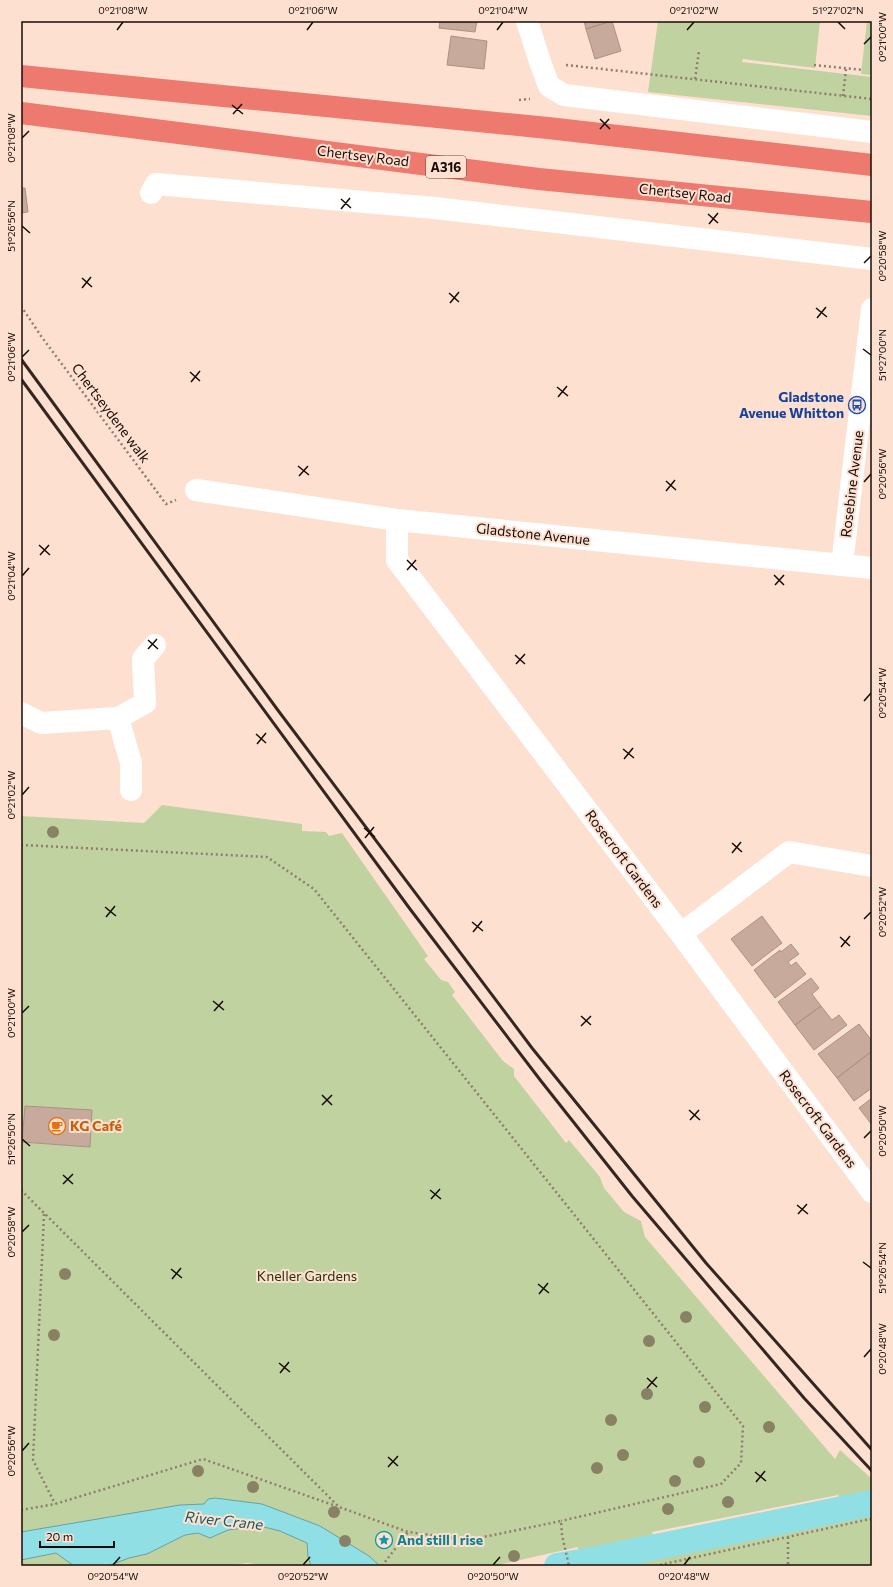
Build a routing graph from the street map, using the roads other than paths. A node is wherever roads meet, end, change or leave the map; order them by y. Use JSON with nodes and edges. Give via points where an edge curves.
{"nodes":[{"id":1,"x":527,"y":21,"type":"edge"},
{"id":2,"x":21,"y":76,"type":"edge"},
{"id":3,"x":21,"y":113,"type":"edge"},
{"id":4,"x":872,"y":132,"type":"edge"},
{"id":5,"x":872,"y":165,"type":"edge"},
{"id":6,"x":151,"y":193,"type":"dead end"},
{"id":7,"x":872,"y":212,"type":"edge"},
{"id":8,"x":872,"y":258,"type":"edge"},
{"id":9,"x":872,"y":309,"type":"edge"},
{"id":10,"x":196,"y":490,"type":"road end"},
{"id":11,"x":396,"y":520,"type":"junction"},
{"id":12,"x":842,"y":565,"type":"junction"},
{"id":13,"x":872,"y":568,"type":"edge"},
{"id":14,"x":155,"y":645,"type":"dead end"},
{"id":15,"x":21,"y":713,"type":"edge"},
{"id":16,"x":118,"y":718,"type":"junction"},
{"id":17,"x":131,"y":790,"type":"dead end"},
{"id":18,"x":872,"y":866,"type":"edge"},
{"id":19,"x":680,"y":934,"type":"junction"},
{"id":20,"x":872,"y":1192,"type":"edge"}],
"edges":[{"from":1,"to":4,"type":"street","via":[[549,86],[564,95]]},
{"from":2,"to":5,"type":"highway","via":[[548,128]]},
{"from":3,"to":7,"type":"highway","name":"Chertsey Road","number":"A316","via":[[539,179]]},
{"from":6,"to":8,"type":"street","via":[[156,184],[435,208]]},
{"from":9,"to":12,"type":"street","name":"Rosebine Avenue"},
{"from":10,"to":11,"type":"street","name":"Gladstone Avenue"},
{"from":11,"to":12,"type":"street","name":"Gladstone Avenue"},
{"from":11,"to":19,"type":"street","name":"Rosecroft Gardens","via":[[397,560]]},
{"from":12,"to":13,"type":"street","name":"Gladstone Avenue"},
{"from":14,"to":16,"type":"street","via":[[143,659],[145,703]]},
{"from":15,"to":16,"type":"street","via":[[41,723]]},
{"from":16,"to":17,"type":"street","via":[[130,762]]},
{"from":18,"to":19,"type":"street","via":[[789,852]]},
{"from":19,"to":20,"type":"street","name":"Rosecroft Gardens"}]}
